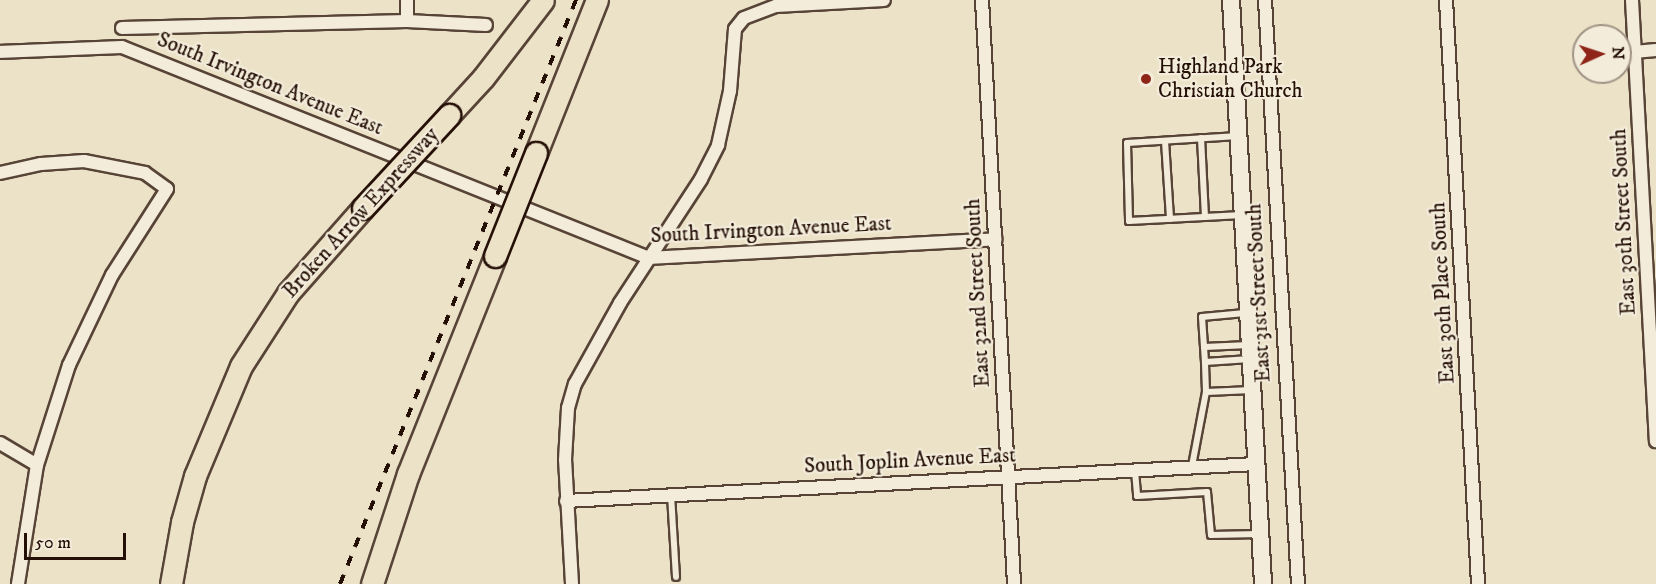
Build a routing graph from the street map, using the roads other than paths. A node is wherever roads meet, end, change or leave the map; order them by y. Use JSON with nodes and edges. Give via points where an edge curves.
{"nodes":[{"id":1,"x":407,"y":0,"type":"edge"},
{"id":2,"x":543,"y":0,"type":"edge"},
{"id":3,"x":597,"y":0,"type":"edge"},
{"id":4,"x":884,"y":0,"type":"edge"},
{"id":5,"x":982,"y":0,"type":"edge"},
{"id":6,"x":1231,"y":0,"type":"edge"},
{"id":7,"x":1265,"y":0,"type":"edge"},
{"id":8,"x":1446,"y":0,"type":"edge"},
{"id":9,"x":1632,"y":0,"type":"edge"},
{"id":10,"x":843,"y":1,"type":"edge"},
{"id":11,"x":766,"y":4,"type":"edge"},
{"id":12,"x":407,"y":21,"type":"junction"},
{"id":13,"x":486,"y":25,"type":"dead end"},
{"id":14,"x":122,"y":28,"type":"dead end"},
{"id":15,"x":0,"y":47,"type":"edge"},
{"id":16,"x":1656,"y":50,"type":"edge"},
{"id":17,"x":0,"y":52,"type":"edge"},
{"id":18,"x":1634,"y":52,"type":"junction"},
{"id":19,"x":1239,"y":136,"type":"junction"},
{"id":20,"x":1201,"y":138,"type":"junction"},
{"id":21,"x":1165,"y":141,"type":"junction"},
{"id":22,"x":0,"y":173,"type":"edge"},
{"id":23,"x":1243,"y":215,"type":"junction"},
{"id":24,"x":1205,"y":217,"type":"junction"},
{"id":25,"x":1170,"y":219,"type":"junction"},
{"id":26,"x":994,"y":239,"type":"junction"},
{"id":27,"x":649,"y":258,"type":"junction"},
{"id":28,"x":1248,"y":313,"type":"junction"},
{"id":29,"x":1204,"y":347,"type":"junction"},
{"id":30,"x":1250,"y":352,"type":"junction"},
{"id":31,"x":1205,"y":362,"type":"junction"},
{"id":32,"x":1252,"y":390,"type":"junction"},
{"id":33,"x":1206,"y":392,"type":"junction"},
{"id":34,"x":1656,"y":441,"type":"edge"},
{"id":35,"x":0,"y":443,"type":"edge"},
{"id":36,"x":1256,"y":464,"type":"junction"},
{"id":37,"x":37,"y":465,"type":"junction"},
{"id":38,"x":1192,"y":466,"type":"junction"},
{"id":39,"x":1134,"y":469,"type":"junction"},
{"id":40,"x":1008,"y":475,"type":"junction"},
{"id":41,"x":671,"y":495,"type":"junction"},
{"id":42,"x":566,"y":501,"type":"junction"},
{"id":43,"x":1260,"y":534,"type":"junction"},
{"id":44,"x":676,"y":577,"type":"dead end"},
{"id":45,"x":18,"y":584,"type":"edge"},
{"id":46,"x":171,"y":584,"type":"edge"},
{"id":47,"x":372,"y":584,"type":"edge"},
{"id":48,"x":572,"y":584,"type":"edge"},
{"id":49,"x":1014,"y":584,"type":"edge"},
{"id":50,"x":1263,"y":584,"type":"edge"},
{"id":51,"x":1298,"y":584,"type":"edge"},
{"id":52,"x":1478,"y":584,"type":"edge"}],
"edges":[{"from":1,"to":12,"type":"street"},
{"from":2,"to":46,"type":"highway","name":"Broken Arrow Expressway","bridge":true,"via":[[483,78],[288,293],[241,366],[195,476]]},
{"from":3,"to":47,"type":"highway","bridge":true,"via":[[408,474]]},
{"from":4,"to":10,"type":"street"},
{"from":5,"to":26,"type":"street","name":"East 32nd Street South"},
{"from":6,"to":19,"type":"main road","name":"East 31st Street South"},
{"from":7,"to":51,"type":"street","name":"East 31st Street South"},
{"from":8,"to":52,"type":"street","name":"East 30th Place South"},
{"from":9,"to":18,"type":"street","name":"East 30th Street South"},
{"from":10,"to":11,"type":"street"},
{"from":11,"to":27,"type":"street","via":[[735,29],[730,91],[718,145]]},
{"from":12,"to":13,"type":"street"},
{"from":12,"to":14,"type":"street"},
{"from":15,"to":17,"type":"street"},
{"from":16,"to":18,"type":"street"},
{"from":17,"to":27,"type":"street","name":"South Irvington Avenue East","via":[[122,47]]},
{"from":18,"to":34,"type":"street","name":"East 30th Street South"},
{"from":19,"to":20,"type":"lane"},
{"from":19,"to":23,"type":"main road","name":"East 31st Street South"},
{"from":20,"to":21,"type":"lane"},
{"from":20,"to":24,"type":"lane"},
{"from":21,"to":25,"type":"lane"},
{"from":21,"to":25,"type":"lane","via":[[1127,143],[1129,220]]},
{"from":22,"to":37,"type":"street","via":[[41,164],[84,161],[145,173],[167,189],[112,276],[83,332]]},
{"from":23,"to":24,"type":"lane"},
{"from":23,"to":28,"type":"main road","name":"East 31st Street South"},
{"from":24,"to":25,"type":"lane"},
{"from":26,"to":27,"type":"street","name":"South Irvington Avenue East"},
{"from":26,"to":40,"type":"street","name":"East 32nd Street South"},
{"from":27,"to":42,"type":"street","via":[[575,384],[566,431]]},
{"from":28,"to":29,"type":"lane","via":[[1205,314]]},
{"from":28,"to":30,"type":"main road","name":"East 31st Street South"},
{"from":29,"to":30,"type":"lane"},
{"from":29,"to":31,"type":"lane"},
{"from":30,"to":31,"type":"lane"},
{"from":30,"to":32,"type":"main road","name":"East 31st Street South"},
{"from":31,"to":33,"type":"lane"},
{"from":32,"to":33,"type":"lane"},
{"from":32,"to":36,"type":"main road","name":"East 31st Street South"},
{"from":33,"to":38,"type":"lane"},
{"from":35,"to":37,"type":"street"},
{"from":36,"to":38,"type":"street","name":"South Joplin Avenue East"},
{"from":36,"to":43,"type":"main road","name":"East 31st Street South"},
{"from":37,"to":45,"type":"street"},
{"from":38,"to":39,"type":"street","name":"South Joplin Avenue East"},
{"from":39,"to":40,"type":"street","name":"South Joplin Avenue East"},
{"from":39,"to":43,"type":"lane","via":[[1137,496],[1207,492],[1211,535]]},
{"from":40,"to":41,"type":"street","name":"South Joplin Avenue East"},
{"from":40,"to":49,"type":"street","name":"East 32nd Street South"},
{"from":41,"to":42,"type":"street","name":"South Joplin Avenue East"},
{"from":41,"to":44,"type":"lane"},
{"from":42,"to":48,"type":"street"},
{"from":43,"to":50,"type":"main road","name":"East 31st Street South"}]}
